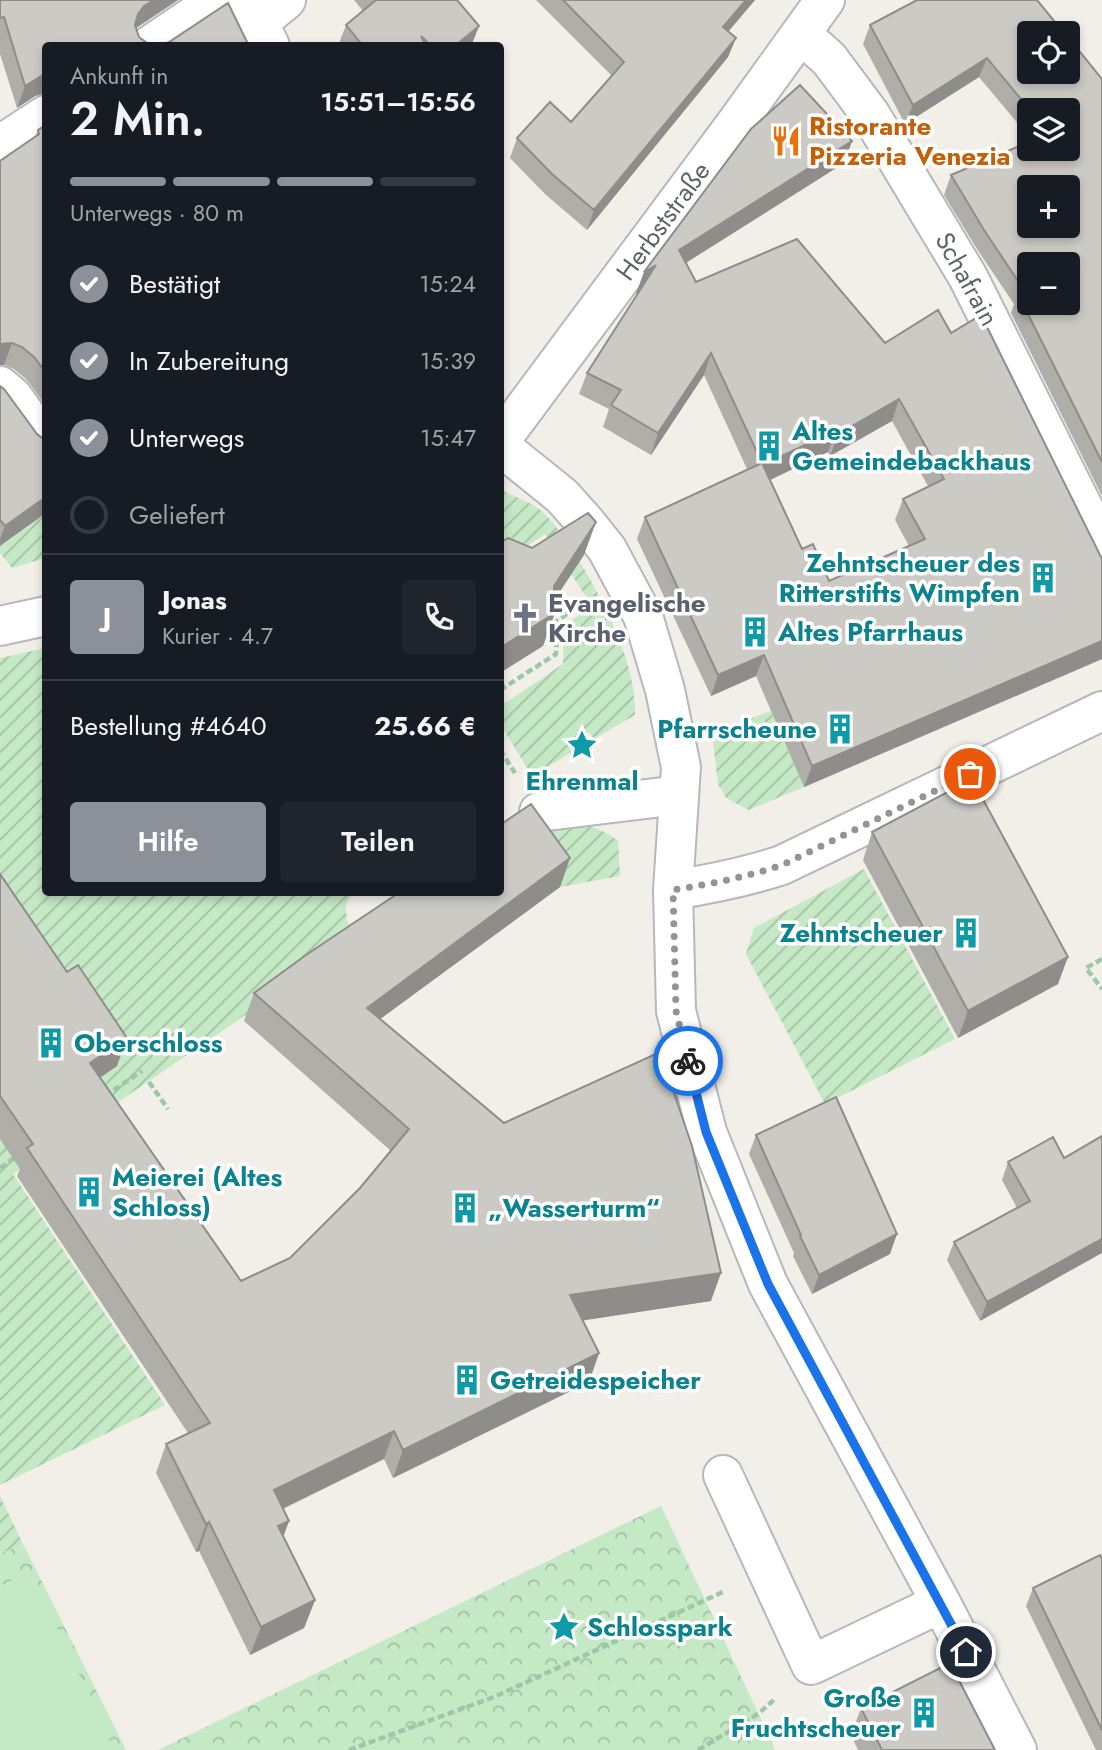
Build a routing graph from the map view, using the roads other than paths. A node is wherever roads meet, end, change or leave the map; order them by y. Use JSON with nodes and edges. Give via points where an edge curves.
{"nodes":[{"id":1,"x":217,"y":0,"type":"edge"},
{"id":2,"x":825,"y":0,"type":"edge"},
{"id":3,"x":801,"y":34,"type":"junction"},
{"id":4,"x":155,"y":42,"type":"edge"},
{"id":5,"x":42,"y":118,"type":"edge"},
{"id":6,"x":0,"y":145,"type":"edge"},
{"id":7,"x":0,"y":386,"type":"edge"},
{"id":8,"x":42,"y":437,"type":"edge"},
{"id":9,"x":504,"y":438,"type":"edge"},
{"id":10,"x":504,"y":446,"type":"edge"},
{"id":11,"x":1102,"y":545,"type":"edge"},
{"id":12,"x":42,"y":617,"type":"edge"},
{"id":13,"x":0,"y":626,"type":"edge"},
{"id":14,"x":1102,"y":711,"type":"edge"},
{"id":15,"x":679,"y":794,"type":"junction"},
{"id":16,"x":530,"y":797,"type":"road end"},
{"id":17,"x":673,"y":890,"type":"junction"},
{"id":18,"x":723,"y":1475,"type":"dead end"},
{"id":19,"x":941,"y":1603,"type":"junction"},
{"id":20,"x":1017,"y":1750,"type":"edge"}],
"edges":[{"from":1,"to":4,"type":"street"},
{"from":2,"to":3,"type":"street","name":"Herbststraße"},
{"from":3,"to":9,"type":"street","name":"Herbststraße"},
{"from":3,"to":11,"type":"street","name":"Schafrain","via":[[829,59],[870,114],[968,277]]},
{"from":5,"to":6,"type":"street"},
{"from":7,"to":8,"type":"street"},
{"from":10,"to":15,"type":"street","via":[[587,524],[607,549],[643,616],[681,767]]},
{"from":12,"to":13,"type":"street"},
{"from":14,"to":17,"type":"street","via":[[782,865]]},
{"from":15,"to":16,"type":"street"},
{"from":15,"to":17,"type":"street"},
{"from":17,"to":19,"type":"street","via":[[676,1011],[706,1132],[768,1284]]},
{"from":18,"to":19,"type":"street","via":[[811,1665]]},
{"from":19,"to":20,"type":"street"}]}
